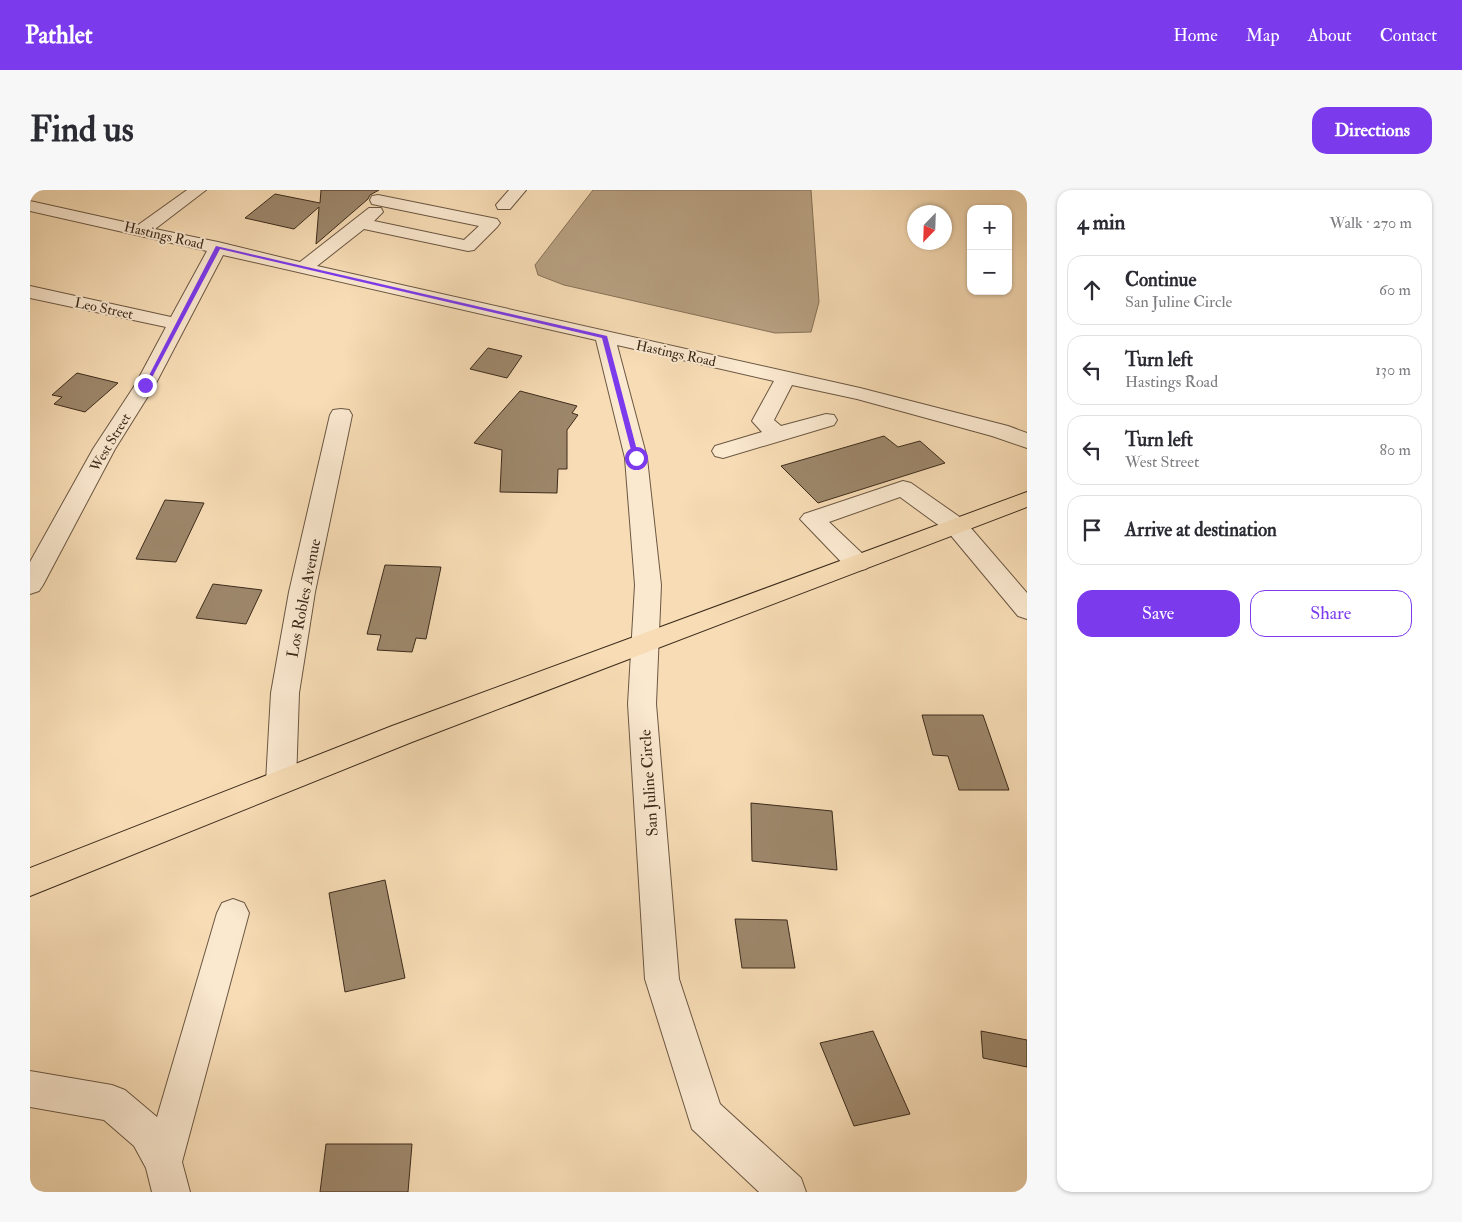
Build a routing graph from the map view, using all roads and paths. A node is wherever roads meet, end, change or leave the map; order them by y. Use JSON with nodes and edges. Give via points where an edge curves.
{"nodes":[{"id":1,"x":198,"y":190,"type":"edge"},
{"id":2,"x":518,"y":190,"type":"edge"},
{"id":3,"x":376,"y":193,"type":"edge"},
{"id":4,"x":504,"y":205,"type":"dead end"},
{"id":5,"x":30,"y":206,"type":"edge"},
{"id":6,"x":360,"y":223,"type":"junction"},
{"id":7,"x":142,"y":230,"type":"junction"},
{"id":8,"x":218,"y":247,"type":"junction"},
{"id":9,"x":304,"y":267,"type":"junction"},
{"id":10,"x":30,"y":292,"type":"edge"},
{"id":11,"x":178,"y":324,"type":"junction"},
{"id":12,"x":605,"y":337,"type":"junction"},
{"id":13,"x":786,"y":377,"type":"junction"},
{"id":14,"x":340,"y":415,"type":"dead end"},
{"id":15,"x":826,"y":420,"type":"dead end"},
{"id":16,"x":778,"y":435,"type":"junction"},
{"id":17,"x":1027,"y":441,"type":"edge"},
{"id":18,"x":723,"y":451,"type":"dead end"},
{"id":19,"x":1027,"y":499,"type":"edge"},
{"id":20,"x":956,"y":526,"type":"junction"},
{"id":21,"x":857,"y":563,"type":"junction"},
{"id":22,"x":30,"y":585,"type":"edge"},
{"id":23,"x":1027,"y":610,"type":"edge"},
{"id":24,"x":644,"y":641,"type":"junction"},
{"id":25,"x":280,"y":782,"type":"junction"},
{"id":26,"x":30,"y":882,"type":"edge"},
{"id":27,"x":233,"y":913,"type":"dead end"},
{"id":28,"x":30,"y":1089,"type":"edge"},
{"id":29,"x":167,"y":1177,"type":"edge"},
{"id":30,"x":787,"y":1192,"type":"edge"}],
"edges":[{"from":1,"to":7,"type":"street"},
{"from":2,"to":4,"type":"street"},
{"from":3,"to":6,"type":"street","via":[[375,212]]},
{"from":3,"to":6,"type":"street","via":[[491,223],[468,246]]},
{"from":5,"to":7,"type":"street","name":"Hastings Road"},
{"from":6,"to":9,"type":"street"},
{"from":7,"to":8,"type":"street","name":"Hastings Road"},
{"from":8,"to":9,"type":"street","name":"Hastings Road"},
{"from":8,"to":11,"type":"street","name":"West Street"},
{"from":9,"to":12,"type":"street","name":"Hastings Road"},
{"from":10,"to":11,"type":"street","name":"Leo Street"},
{"from":11,"to":22,"type":"street","name":"West Street"},
{"from":12,"to":13,"type":"street","name":"Hastings Road"},
{"from":12,"to":24,"type":"street","name":"San Juline Circle","via":[[636,458],[648,585]]},
{"from":13,"to":16,"type":"street","via":[[763,421]]},
{"from":13,"to":17,"type":"street","name":"Hastings Road","via":[[963,421]]},
{"from":14,"to":25,"type":"street","name":"Los Robles Avenue","via":[[302,592],[285,693]]},
{"from":15,"to":16,"type":"street"},
{"from":16,"to":18,"type":"street"},
{"from":19,"to":20,"type":"highway"},
{"from":20,"to":21,"type":"highway"},
{"from":20,"to":21,"type":"street","via":[[903,488],[812,519]]},
{"from":20,"to":23,"type":"street"},
{"from":21,"to":24,"type":"highway"},
{"from":24,"to":25,"type":"highway"},
{"from":24,"to":30,"type":"street","name":"San Juline Circle","via":[[642,704],[662,979],[705,1116]]},
{"from":25,"to":26,"type":"highway"},
{"from":27,"to":29,"type":"street"},
{"from":28,"to":29,"type":"street","via":[[112,1103],[147,1133]]}]}
